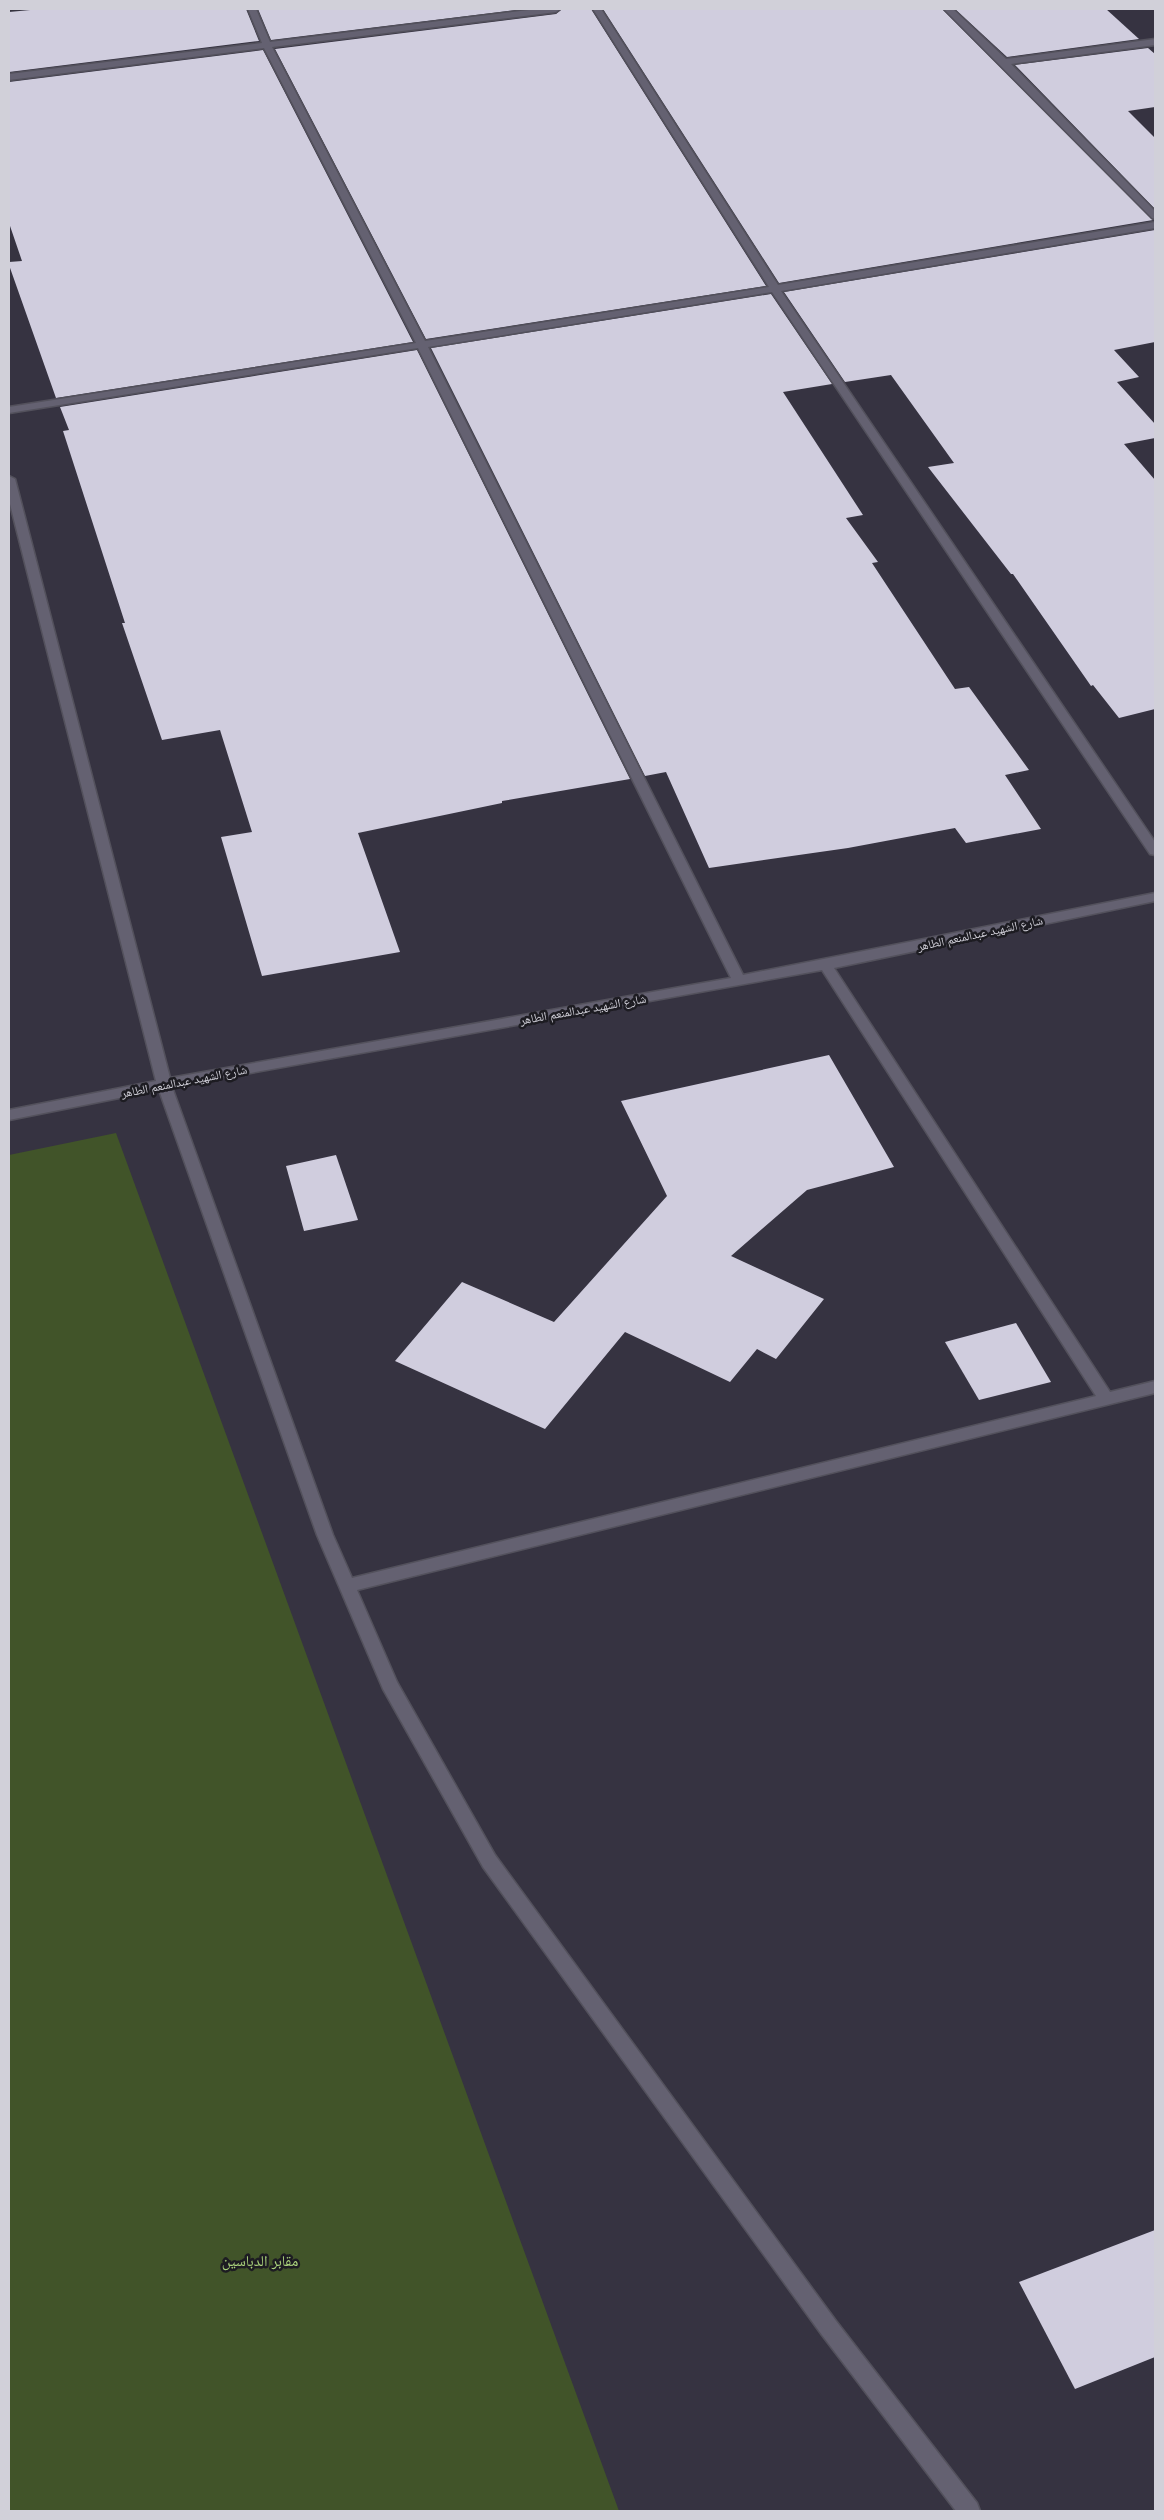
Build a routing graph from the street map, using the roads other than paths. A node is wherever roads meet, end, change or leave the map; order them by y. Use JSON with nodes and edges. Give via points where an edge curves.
{"nodes":[{"id":1,"x":252,"y":9,"type":"edge"},
{"id":2,"x":556,"y":9,"type":"edge"},
{"id":3,"x":597,"y":9,"type":"edge"},
{"id":4,"x":948,"y":9,"type":"edge"},
{"id":5,"x":1155,"y":42,"type":"edge"},
{"id":6,"x":266,"y":43,"type":"junction"},
{"id":7,"x":1004,"y":62,"type":"junction"},
{"id":8,"x":9,"y":76,"type":"edge"},
{"id":9,"x":1155,"y":216,"type":"edge"},
{"id":10,"x":1155,"y":225,"type":"edge"},
{"id":11,"x":775,"y":289,"type":"junction"},
{"id":12,"x":421,"y":343,"type":"junction"},
{"id":13,"x":9,"y":410,"type":"edge"},
{"id":14,"x":9,"y":479,"type":"edge"},
{"id":15,"x":1155,"y":851,"type":"edge"},
{"id":16,"x":1155,"y":897,"type":"edge"},
{"id":17,"x":826,"y":965,"type":"junction"},
{"id":18,"x":739,"y":981,"type":"junction"},
{"id":19,"x":164,"y":1084,"type":"junction"},
{"id":20,"x":9,"y":1115,"type":"edge"},
{"id":21,"x":1155,"y":1387,"type":"edge"},
{"id":22,"x":1107,"y":1400,"type":"junction"},
{"id":23,"x":347,"y":1586,"type":"junction"},
{"id":24,"x":969,"y":2511,"type":"edge"}],
"edges":[{"from":1,"to":6,"type":"street"},
{"from":2,"to":6,"type":"street"},
{"from":3,"to":11,"type":"street"},
{"from":4,"to":7,"type":"street"},
{"from":5,"to":7,"type":"street"},
{"from":6,"to":8,"type":"street"},
{"from":6,"to":12,"type":"street"},
{"from":7,"to":9,"type":"street"},
{"from":10,"to":11,"type":"street"},
{"from":11,"to":12,"type":"street"},
{"from":11,"to":15,"type":"street"},
{"from":12,"to":13,"type":"street"},
{"from":12,"to":18,"type":"street"},
{"from":14,"to":19,"type":"street"},
{"from":16,"to":17,"type":"street","name":"شارع الشهيد عبدالمنعم الطاهر"},
{"from":17,"to":18,"type":"street","name":"شارع الشهيد عبدالمنعم الطاهر"},
{"from":17,"to":22,"type":"street"},
{"from":18,"to":19,"type":"street","name":"شارع الشهيد عبدالمنعم الطاهر"},
{"from":19,"to":20,"type":"street","name":"شارع الشهيد عبدالمنعم الطاهر"},
{"from":19,"to":23,"type":"street","via":[[325,1535]]},
{"from":21,"to":22,"type":"street"},
{"from":22,"to":23,"type":"street"},
{"from":23,"to":24,"type":"street","via":[[389,1684],[489,1860],[828,2328]]}]}
